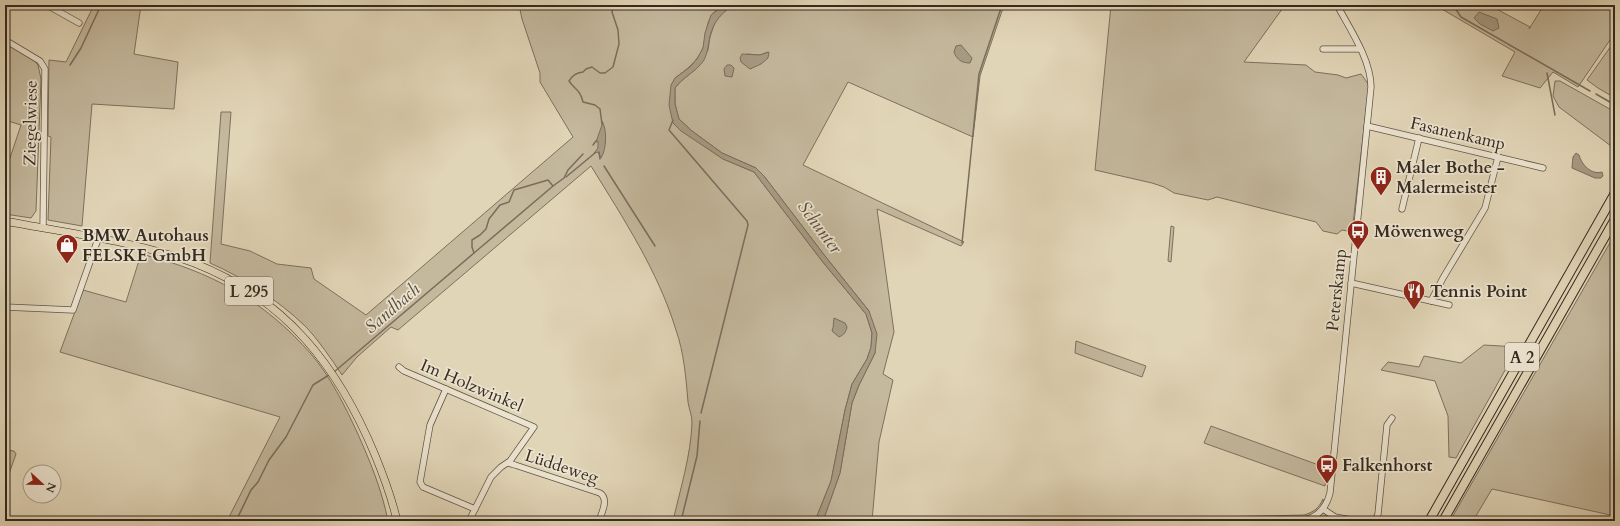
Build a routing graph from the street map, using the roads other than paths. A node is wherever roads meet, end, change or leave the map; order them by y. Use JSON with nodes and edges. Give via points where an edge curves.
{"nodes":[{"id":1,"x":47,"y":5,"type":"edge"},
{"id":2,"x":1337,"y":5,"type":"edge"},
{"id":3,"x":79,"y":23,"type":"dead end"},
{"id":4,"x":5,"y":40,"type":"edge"},
{"id":5,"x":1323,"y":49,"type":"dead end"},
{"id":6,"x":1360,"y":49,"type":"junction"},
{"id":7,"x":1367,"y":126,"type":"junction"},
{"id":8,"x":1419,"y":138,"type":"junction"},
{"id":9,"x":1498,"y":157,"type":"junction"},
{"id":10,"x":1544,"y":168,"type":"dead end"},
{"id":11,"x":1615,"y":193,"type":"edge"},
{"id":12,"x":1402,"y":209,"type":"dead end"},
{"id":13,"x":1615,"y":218,"type":"edge"},
{"id":14,"x":5,"y":221,"type":"edge"},
{"id":15,"x":43,"y":228,"type":"junction"},
{"id":16,"x":98,"y":239,"type":"junction"},
{"id":17,"x":1351,"y":283,"type":"junction"},
{"id":18,"x":1431,"y":301,"type":"junction"},
{"id":19,"x":1449,"y":305,"type":"dead end"},
{"id":20,"x":5,"y":307,"type":"edge"},
{"id":21,"x":400,"y":367,"type":"dead end"},
{"id":22,"x":446,"y":389,"type":"junction"},
{"id":23,"x":1392,"y":418,"type":"dead end"},
{"id":24,"x":508,"y":463,"type":"junction"},
{"id":25,"x":475,"y":509,"type":"junction"},
{"id":26,"x":1323,"y":509,"type":"junction"},
{"id":27,"x":397,"y":521,"type":"edge"},
{"id":28,"x":469,"y":521,"type":"edge"},
{"id":29,"x":599,"y":521,"type":"edge"},
{"id":30,"x":1299,"y":521,"type":"edge"},
{"id":31,"x":1357,"y":521,"type":"edge"},
{"id":32,"x":1376,"y":521,"type":"edge"},
{"id":33,"x":1428,"y":521,"type":"edge"},
{"id":34,"x":1443,"y":521,"type":"edge"}],
"edges":[{"from":1,"to":3,"type":"street"},
{"from":2,"to":6,"type":"street","name":"Peterskamp"},
{"from":4,"to":15,"type":"street","name":"Ziegelwiese","via":[[40,61],[45,69]]},
{"from":5,"to":6,"type":"street"},
{"from":6,"to":7,"type":"street","name":"Peterskamp","via":[[1370,75]]},
{"from":7,"to":8,"type":"street","name":"Fasanenkamp"},
{"from":7,"to":17,"type":"street","name":"Peterskamp"},
{"from":8,"to":9,"type":"street","name":"Fasanenkamp"},
{"from":8,"to":12,"type":"street"},
{"from":9,"to":10,"type":"street","name":"Fasanenkamp"},
{"from":9,"to":18,"type":"street","via":[[1485,208]]},
{"from":11,"to":33,"type":"highway","number":"A 2"},
{"from":13,"to":34,"type":"highway","number":"A 2"},
{"from":14,"to":15,"type":"main road","number":"L 295"},
{"from":15,"to":16,"type":"main road","number":"L 295"},
{"from":16,"to":20,"type":"street","via":[[73,310]]},
{"from":16,"to":27,"type":"main road","number":"L 295","via":[[145,248],[193,263],[240,285],[288,321],[310,343],[337,379],[366,434],[386,482]]},
{"from":17,"to":18,"type":"street"},
{"from":17,"to":26,"type":"street","name":"Peterskamp","via":[[1330,493]]},
{"from":18,"to":19,"type":"street"},
{"from":21,"to":22,"type":"street","name":"Im Holzwinkel"},
{"from":22,"to":24,"type":"street","name":"Im Holzwinkel","via":[[534,427]]},
{"from":22,"to":25,"type":"street","via":[[430,425],[420,482],[423,487]]},
{"from":23,"to":32,"type":"street","via":[[1387,425]]},
{"from":24,"to":25,"type":"street","via":[[501,466],[491,477]]},
{"from":24,"to":29,"type":"street","name":"Lüddeweg","via":[[600,492],[605,501]]},
{"from":25,"to":28,"type":"street"},
{"from":26,"to":30,"type":"street","via":[[1312,518]]},
{"from":26,"to":31,"type":"street","via":[[1335,517]]}]}
